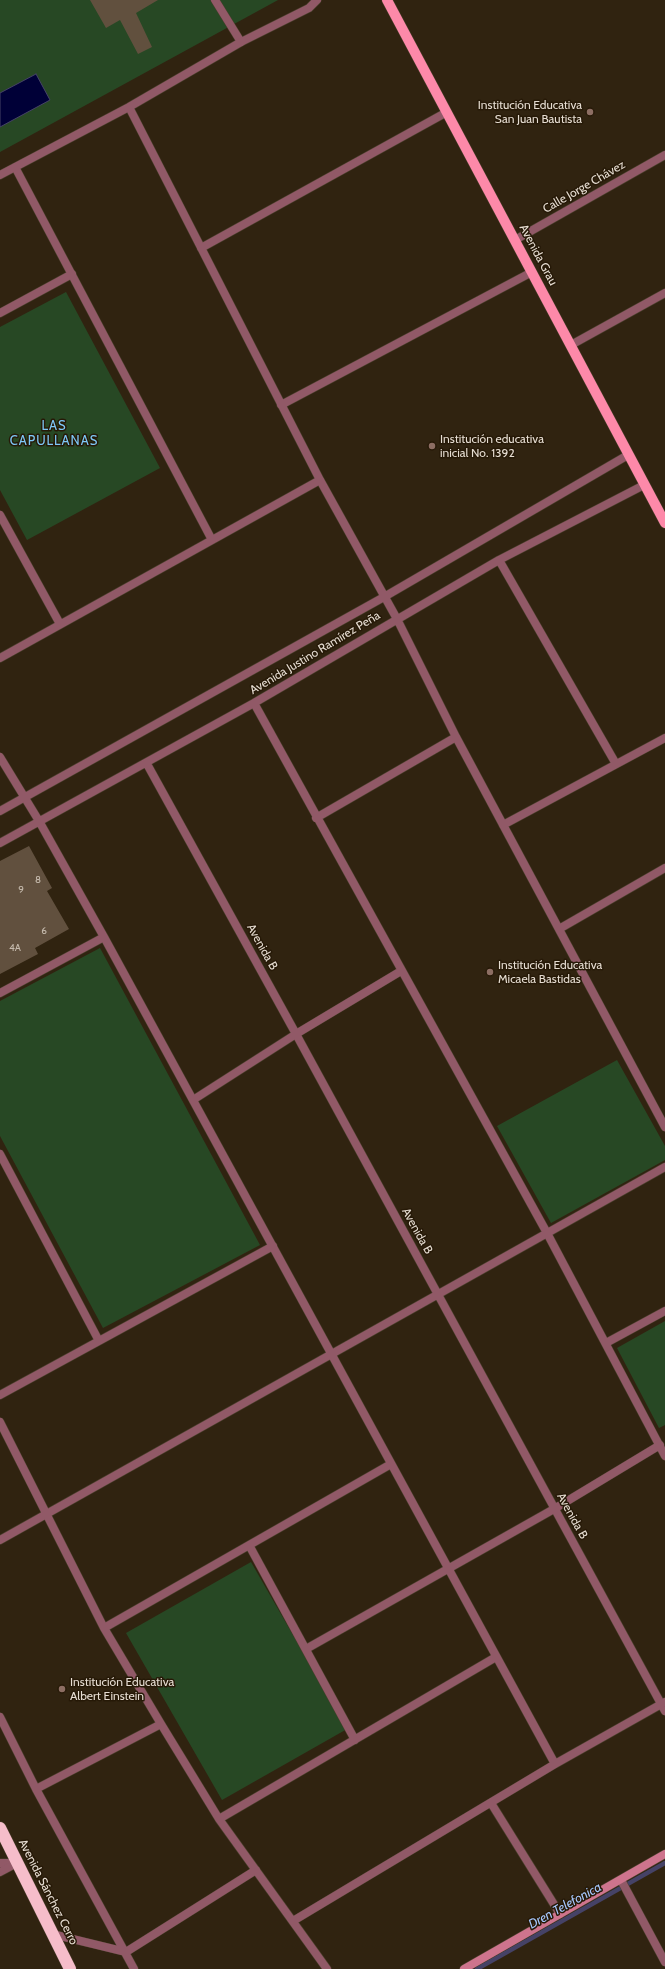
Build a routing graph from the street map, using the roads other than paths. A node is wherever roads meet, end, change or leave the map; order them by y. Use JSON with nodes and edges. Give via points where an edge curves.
{"nodes":[{"id":1,"x":215,"y":0,"type":"edge"},
{"id":2,"x":317,"y":0,"type":"edge"},
{"id":3,"x":387,"y":0,"type":"edge"},
{"id":4,"x":241,"y":42,"type":"junction"},
{"id":5,"x":129,"y":107,"type":"junction"},
{"id":6,"x":447,"y":112,"type":"junction"},
{"id":7,"x":665,"y":155,"type":"edge"},
{"id":8,"x":15,"y":167,"type":"junction"},
{"id":9,"x":0,"y":175,"type":"edge"},
{"id":10,"x":515,"y":240,"type":"junction"},
{"id":11,"x":201,"y":248,"type":"junction"},
{"id":12,"x":532,"y":272,"type":"junction"},
{"id":13,"x":72,"y":274,"type":"junction"},
{"id":14,"x":665,"y":293,"type":"edge"},
{"id":15,"x":0,"y":313,"type":"edge"},
{"id":16,"x":571,"y":345,"type":"junction"},
{"id":17,"x":281,"y":405,"type":"junction"},
{"id":18,"x":628,"y":455,"type":"junction"},
{"id":19,"x":320,"y":480,"type":"junction"},
{"id":20,"x":644,"y":485,"type":"junction"},
{"id":21,"x":0,"y":515,"type":"edge"},
{"id":22,"x":665,"y":523,"type":"edge"},
{"id":23,"x":212,"y":540,"type":"junction"},
{"id":24,"x":499,"y":560,"type":"junction"},
{"id":25,"x":384,"y":597,"type":"junction"},
{"id":26,"x":397,"y":619,"type":"junction"},
{"id":27,"x":60,"y":624,"type":"junction"},
{"id":28,"x":0,"y":658,"type":"edge"},
{"id":29,"x":254,"y":703,"type":"junction"},
{"id":30,"x":456,"y":738,"type":"junction"},
{"id":31,"x":665,"y":738,"type":"edge"},
{"id":32,"x":0,"y":757,"type":"edge"},
{"id":33,"x":147,"y":764,"type":"junction"},
{"id":34,"x":616,"y":764,"type":"junction"},
{"id":35,"x":25,"y":798,"type":"junction"},
{"id":36,"x":0,"y":811,"type":"edge"},
{"id":37,"x":316,"y":818,"type":"junction"},
{"id":38,"x":39,"y":821,"type":"junction"},
{"id":39,"x":503,"y":825,"type":"junction"},
{"id":40,"x":0,"y":843,"type":"edge"},
{"id":41,"x":665,"y":868,"type":"edge"},
{"id":42,"x":559,"y":929,"type":"junction"},
{"id":43,"x":104,"y":937,"type":"junction"},
{"id":44,"x":401,"y":971,"type":"junction"},
{"id":45,"x":0,"y":993,"type":"edge"},
{"id":46,"x":296,"y":1034,"type":"junction"},
{"id":47,"x":193,"y":1100,"type":"junction"},
{"id":48,"x":665,"y":1127,"type":"edge"},
{"id":49,"x":0,"y":1154,"type":"edge"},
{"id":50,"x":665,"y":1167,"type":"edge"},
{"id":51,"x":547,"y":1233,"type":"junction"},
{"id":52,"x":273,"y":1246,"type":"junction"},
{"id":53,"x":438,"y":1294,"type":"junction"},
{"id":54,"x":665,"y":1311,"type":"edge"},
{"id":55,"x":99,"y":1341,"type":"junction"},
{"id":56,"x":606,"y":1344,"type":"junction"},
{"id":57,"x":331,"y":1354,"type":"junction"},
{"id":58,"x":0,"y":1395,"type":"edge"},
{"id":59,"x":0,"y":1422,"type":"edge"},
{"id":60,"x":660,"y":1445,"type":"junction"},
{"id":61,"x":665,"y":1456,"type":"edge"},
{"id":62,"x":391,"y":1464,"type":"junction"},
{"id":63,"x":554,"y":1508,"type":"junction"},
{"id":64,"x":47,"y":1513,"type":"junction"},
{"id":65,"x":0,"y":1540,"type":"edge"},
{"id":66,"x":249,"y":1545,"type":"junction"},
{"id":67,"x":448,"y":1569,"type":"junction"},
{"id":68,"x":104,"y":1628,"type":"junction"},
{"id":69,"x":306,"y":1649,"type":"junction"},
{"id":70,"x":496,"y":1657,"type":"junction"},
{"id":71,"x":664,"y":1706,"type":"edge"},
{"id":72,"x":0,"y":1717,"type":"edge"},
{"id":73,"x":161,"y":1724,"type":"junction"},
{"id":74,"x":355,"y":1740,"type":"junction"},
{"id":75,"x":555,"y":1764,"type":"junction"},
{"id":76,"x":36,"y":1789,"type":"junction"},
{"id":77,"x":491,"y":1803,"type":"junction"},
{"id":78,"x":219,"y":1819,"type":"junction"},
{"id":79,"x":0,"y":1828,"type":"edge"},
{"id":80,"x":665,"y":1854,"type":"edge"},
{"id":81,"x":0,"y":1862,"type":"edge"},
{"id":82,"x":17,"y":1863,"type":"junction"},
{"id":83,"x":256,"y":1870,"type":"junction"},
{"id":84,"x":0,"y":1872,"type":"edge"},
{"id":85,"x":621,"y":1880,"type":"junction"},
{"id":86,"x":560,"y":1914,"type":"junction"},
{"id":87,"x":293,"y":1921,"type":"junction"},
{"id":88,"x":52,"y":1934,"type":"junction"},
{"id":89,"x":126,"y":1952,"type":"junction"},
{"id":90,"x":665,"y":1962,"type":"edge"},
{"id":91,"x":70,"y":1969,"type":"edge"},
{"id":92,"x":134,"y":1969,"type":"edge"},
{"id":93,"x":327,"y":1969,"type":"edge"},
{"id":94,"x":464,"y":1969,"type":"edge"}],
"edges":[{"from":1,"to":4,"type":"street"},
{"from":2,"to":4,"type":"street","via":[[309,8]]},
{"from":3,"to":6,"type":"main road","name":"Avenida Grau"},
{"from":4,"to":5,"type":"street"},
{"from":5,"to":8,"type":"street"},
{"from":5,"to":11,"type":"street"},
{"from":6,"to":10,"type":"main road","name":"Avenida Grau"},
{"from":6,"to":11,"type":"street"},
{"from":7,"to":10,"type":"street","name":"Calle Jorge Chávez"},
{"from":8,"to":9,"type":"street"},
{"from":8,"to":13,"type":"street"},
{"from":10,"to":12,"type":"main road","name":"Avenida Grau"},
{"from":11,"to":17,"type":"street"},
{"from":12,"to":16,"type":"main road","name":"Avenida Grau"},
{"from":12,"to":17,"type":"street"},
{"from":13,"to":15,"type":"street"},
{"from":13,"to":23,"type":"street"},
{"from":14,"to":16,"type":"street"},
{"from":16,"to":18,"type":"main road","name":"Avenida Grau"},
{"from":17,"to":19,"type":"street"},
{"from":18,"to":20,"type":"main road","name":"Avenida Grau"},
{"from":18,"to":25,"type":"street","name":"Avenida Justino Ramírez Peña"},
{"from":19,"to":23,"type":"street"},
{"from":19,"to":25,"type":"street"},
{"from":20,"to":22,"type":"main road","name":"Avenida Grau"},
{"from":20,"to":24,"type":"street","name":"Avenida Justino Ramírez Peña"},
{"from":21,"to":27,"type":"street"},
{"from":23,"to":27,"type":"street"},
{"from":24,"to":26,"type":"street","name":"Avenida Justino Ramírez Peña"},
{"from":24,"to":34,"type":"street"},
{"from":25,"to":26,"type":"street"},
{"from":25,"to":35,"type":"street","name":"Avenida Justino Ramírez Peña"},
{"from":26,"to":29,"type":"street","name":"Avenida Justino Ramírez Peña"},
{"from":26,"to":30,"type":"street"},
{"from":27,"to":28,"type":"street"},
{"from":29,"to":33,"type":"street","name":"Avenida Justino Ramírez Peña"},
{"from":29,"to":37,"type":"street"},
{"from":30,"to":37,"type":"street"},
{"from":30,"to":39,"type":"street"},
{"from":31,"to":34,"type":"street"},
{"from":32,"to":35,"type":"street"},
{"from":33,"to":38,"type":"street","name":"Avenida Justino Ramírez Peña"},
{"from":33,"to":46,"type":"street","name":"Avenida B"},
{"from":34,"to":39,"type":"street"},
{"from":35,"to":36,"type":"street","name":"Avenida Justino Ramírez Peña"},
{"from":35,"to":38,"type":"street"},
{"from":37,"to":44,"type":"street"},
{"from":38,"to":40,"type":"street","name":"Avenida Justino Ramírez Peña"},
{"from":38,"to":43,"type":"street"},
{"from":39,"to":42,"type":"street"},
{"from":41,"to":42,"type":"street"},
{"from":42,"to":48,"type":"street"},
{"from":43,"to":45,"type":"street"},
{"from":43,"to":47,"type":"street"},
{"from":44,"to":46,"type":"street"},
{"from":44,"to":51,"type":"street"},
{"from":46,"to":47,"type":"street"},
{"from":46,"to":53,"type":"street","name":"Avenida B"},
{"from":47,"to":52,"type":"street"},
{"from":49,"to":55,"type":"street"},
{"from":50,"to":51,"type":"street"},
{"from":51,"to":53,"type":"street"},
{"from":51,"to":56,"type":"street"},
{"from":52,"to":55,"type":"street"},
{"from":52,"to":57,"type":"street"},
{"from":53,"to":57,"type":"street"},
{"from":53,"to":63,"type":"street","name":"Avenida B"},
{"from":54,"to":56,"type":"street"},
{"from":55,"to":58,"type":"street"},
{"from":56,"to":60,"type":"street"},
{"from":57,"to":62,"type":"street"},
{"from":57,"to":64,"type":"street"},
{"from":59,"to":64,"type":"street"},
{"from":60,"to":61,"type":"street"},
{"from":60,"to":63,"type":"street"},
{"from":62,"to":66,"type":"street"},
{"from":62,"to":67,"type":"street"},
{"from":63,"to":67,"type":"street"},
{"from":63,"to":71,"type":"street","name":"Avenida B"},
{"from":64,"to":65,"type":"street"},
{"from":64,"to":68,"type":"street"},
{"from":66,"to":68,"type":"street"},
{"from":66,"to":69,"type":"street"},
{"from":67,"to":69,"type":"street"},
{"from":67,"to":70,"type":"street"},
{"from":68,"to":73,"type":"street"},
{"from":69,"to":74,"type":"street"},
{"from":70,"to":74,"type":"street"},
{"from":70,"to":75,"type":"street"},
{"from":71,"to":75,"type":"street"},
{"from":72,"to":76,"type":"street"},
{"from":73,"to":76,"type":"street"},
{"from":73,"to":78,"type":"street"},
{"from":74,"to":78,"type":"street"},
{"from":75,"to":77,"type":"street"},
{"from":76,"to":89,"type":"street"},
{"from":77,"to":86,"type":"street"},
{"from":77,"to":87,"type":"street"},
{"from":78,"to":83,"type":"street"},
{"from":79,"to":82,"type":"highway","name":"Avenida Sánchez Cerro"},
{"from":80,"to":85,"type":"street"},
{"from":81,"to":82,"type":"street"},
{"from":82,"to":84,"type":"street"},
{"from":82,"to":88,"type":"highway","name":"Avenida Sánchez Cerro"},
{"from":83,"to":87,"type":"street"},
{"from":83,"to":89,"type":"street"},
{"from":85,"to":86,"type":"street"},
{"from":85,"to":90,"type":"street"},
{"from":86,"to":94,"type":"street"},
{"from":87,"to":93,"type":"street"},
{"from":88,"to":89,"type":"street"},
{"from":88,"to":91,"type":"highway","name":"Avenida Sánchez Cerro"},
{"from":89,"to":92,"type":"street"}]}
